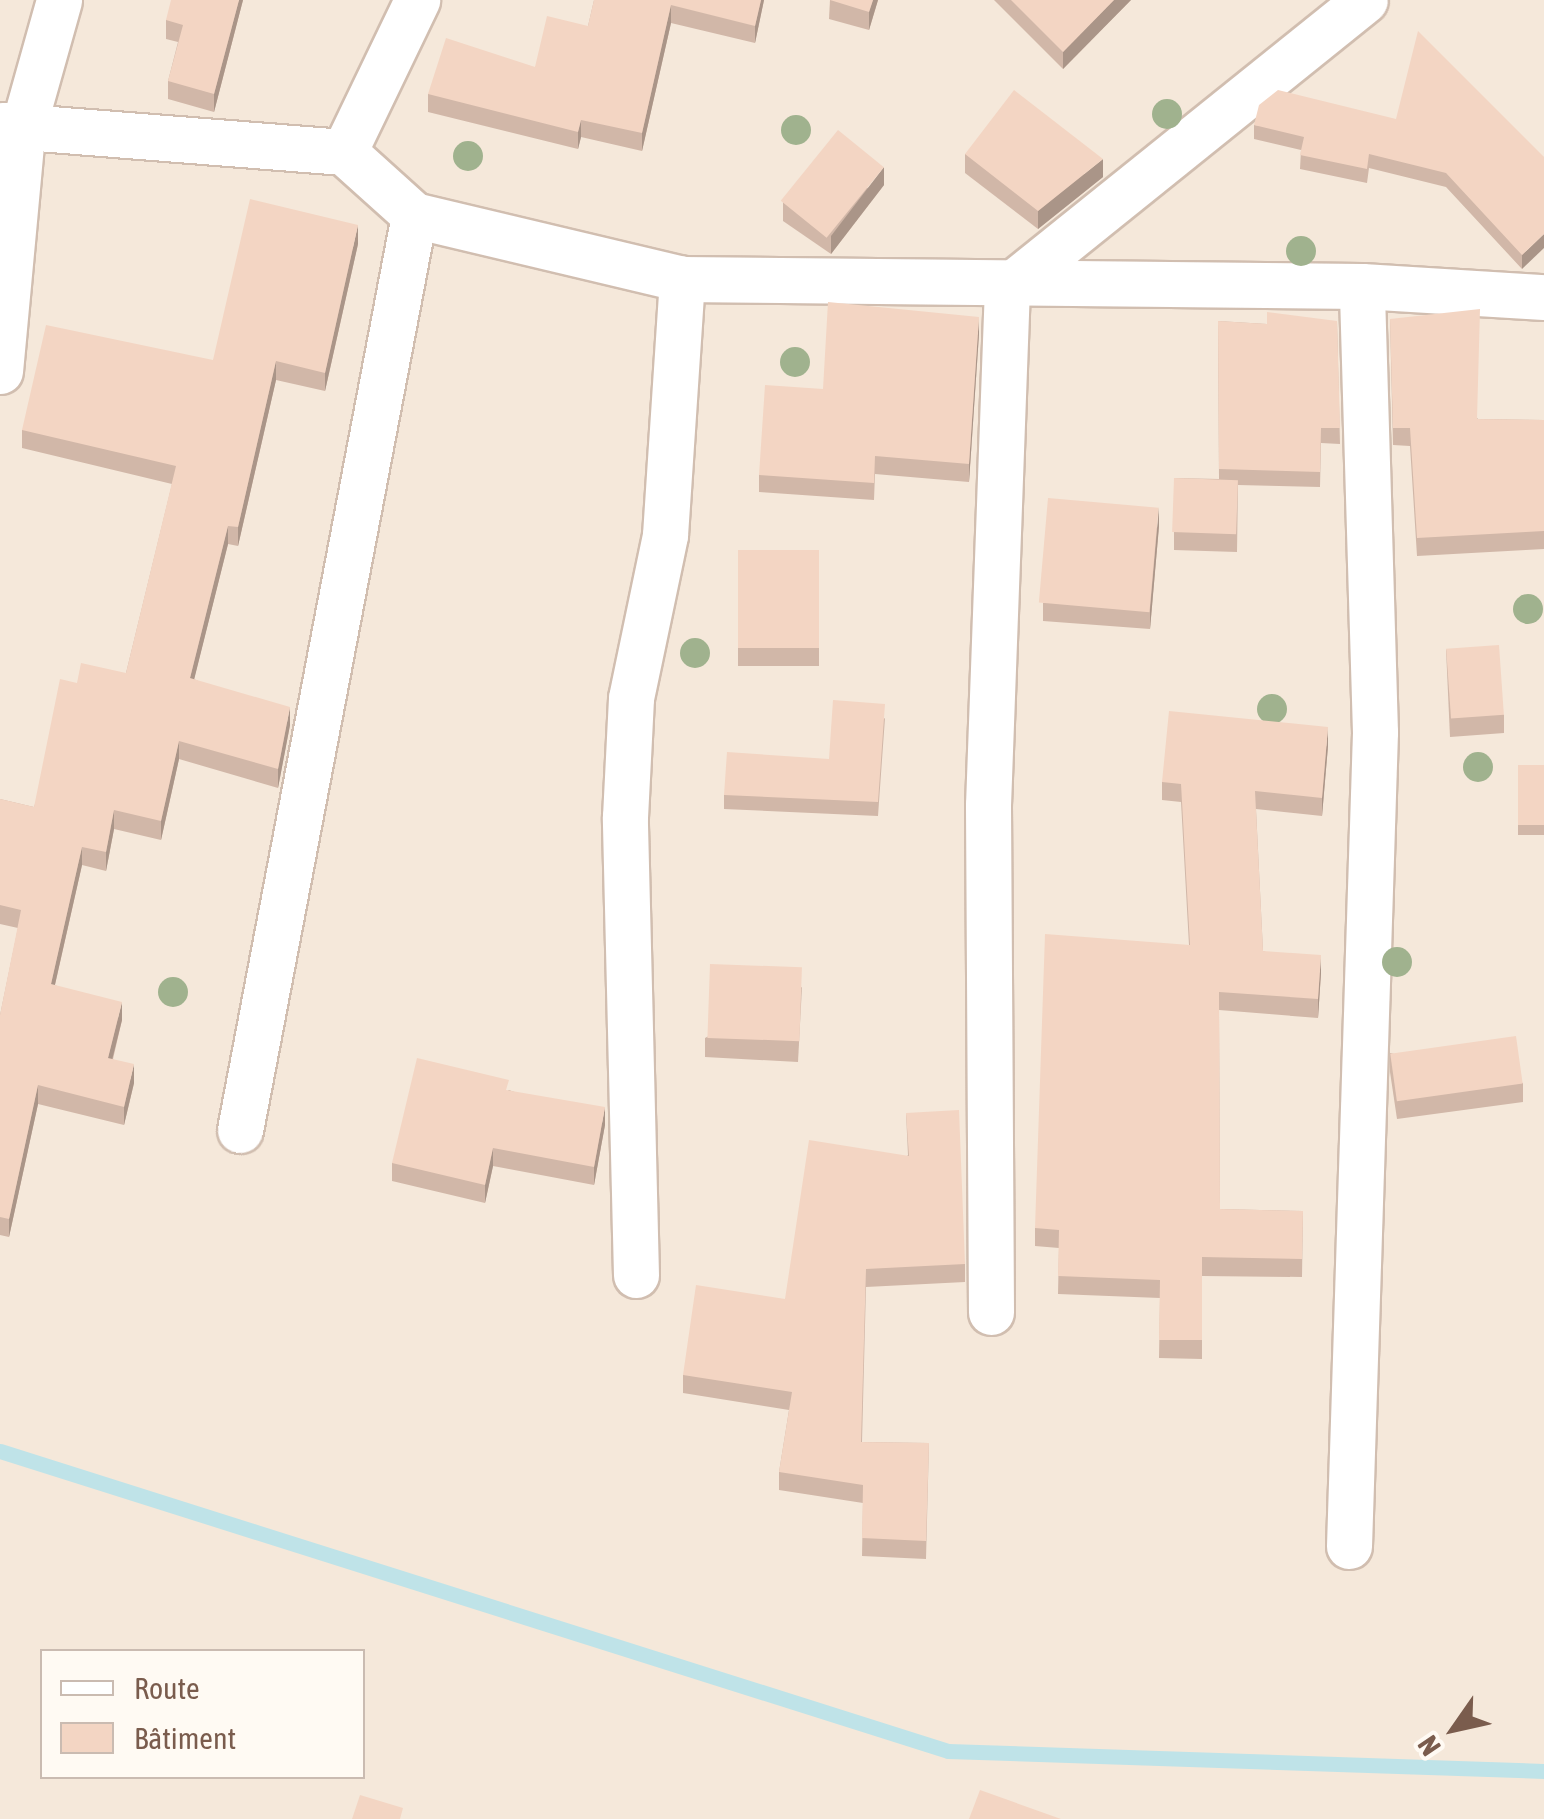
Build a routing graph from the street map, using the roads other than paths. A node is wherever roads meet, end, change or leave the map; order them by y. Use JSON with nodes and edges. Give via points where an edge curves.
{"nodes":[{"id":1,"x":59,"y":0,"type":"edge"},
{"id":2,"x":417,"y":0,"type":"edge"},
{"id":3,"x":1365,"y":0,"type":"edge"},
{"id":4,"x":11,"y":129,"type":"edge"},
{"id":5,"x":344,"y":152,"type":"junction"},
{"id":6,"x":414,"y":215,"type":"junction"},
{"id":7,"x":682,"y":279,"type":"junction"},
{"id":8,"x":1362,"y":286,"type":"junction"},
{"id":9,"x":1008,"y":288,"type":"junction"},
{"id":10,"x":1544,"y":296,"type":"edge"},
{"id":11,"x":0,"y":371,"type":"edge"},
{"id":12,"x":240,"y":1130,"type":"dead end"},
{"id":13,"x":636,"y":1275,"type":"dead end"},
{"id":14,"x":992,"y":1312,"type":"dead end"},
{"id":15,"x":1350,"y":1546,"type":"dead end"}],
"edges":[{"from":1,"to":4,"type":"street"},
{"from":2,"to":5,"type":"street"},
{"from":3,"to":9,"type":"street"},
{"from":4,"to":5,"type":"street"},
{"from":4,"to":11,"type":"street"},
{"from":5,"to":6,"type":"street"},
{"from":6,"to":7,"type":"street"},
{"from":6,"to":12,"type":"street"},
{"from":7,"to":9,"type":"street"},
{"from":7,"to":13,"type":"street","via":[[665,535],[631,698],[627,777]]},
{"from":8,"to":9,"type":"street"},
{"from":8,"to":10,"type":"street"},
{"from":8,"to":15,"type":"street","via":[[1375,732]]},
{"from":9,"to":14,"type":"street","via":[[988,805]]}]}
